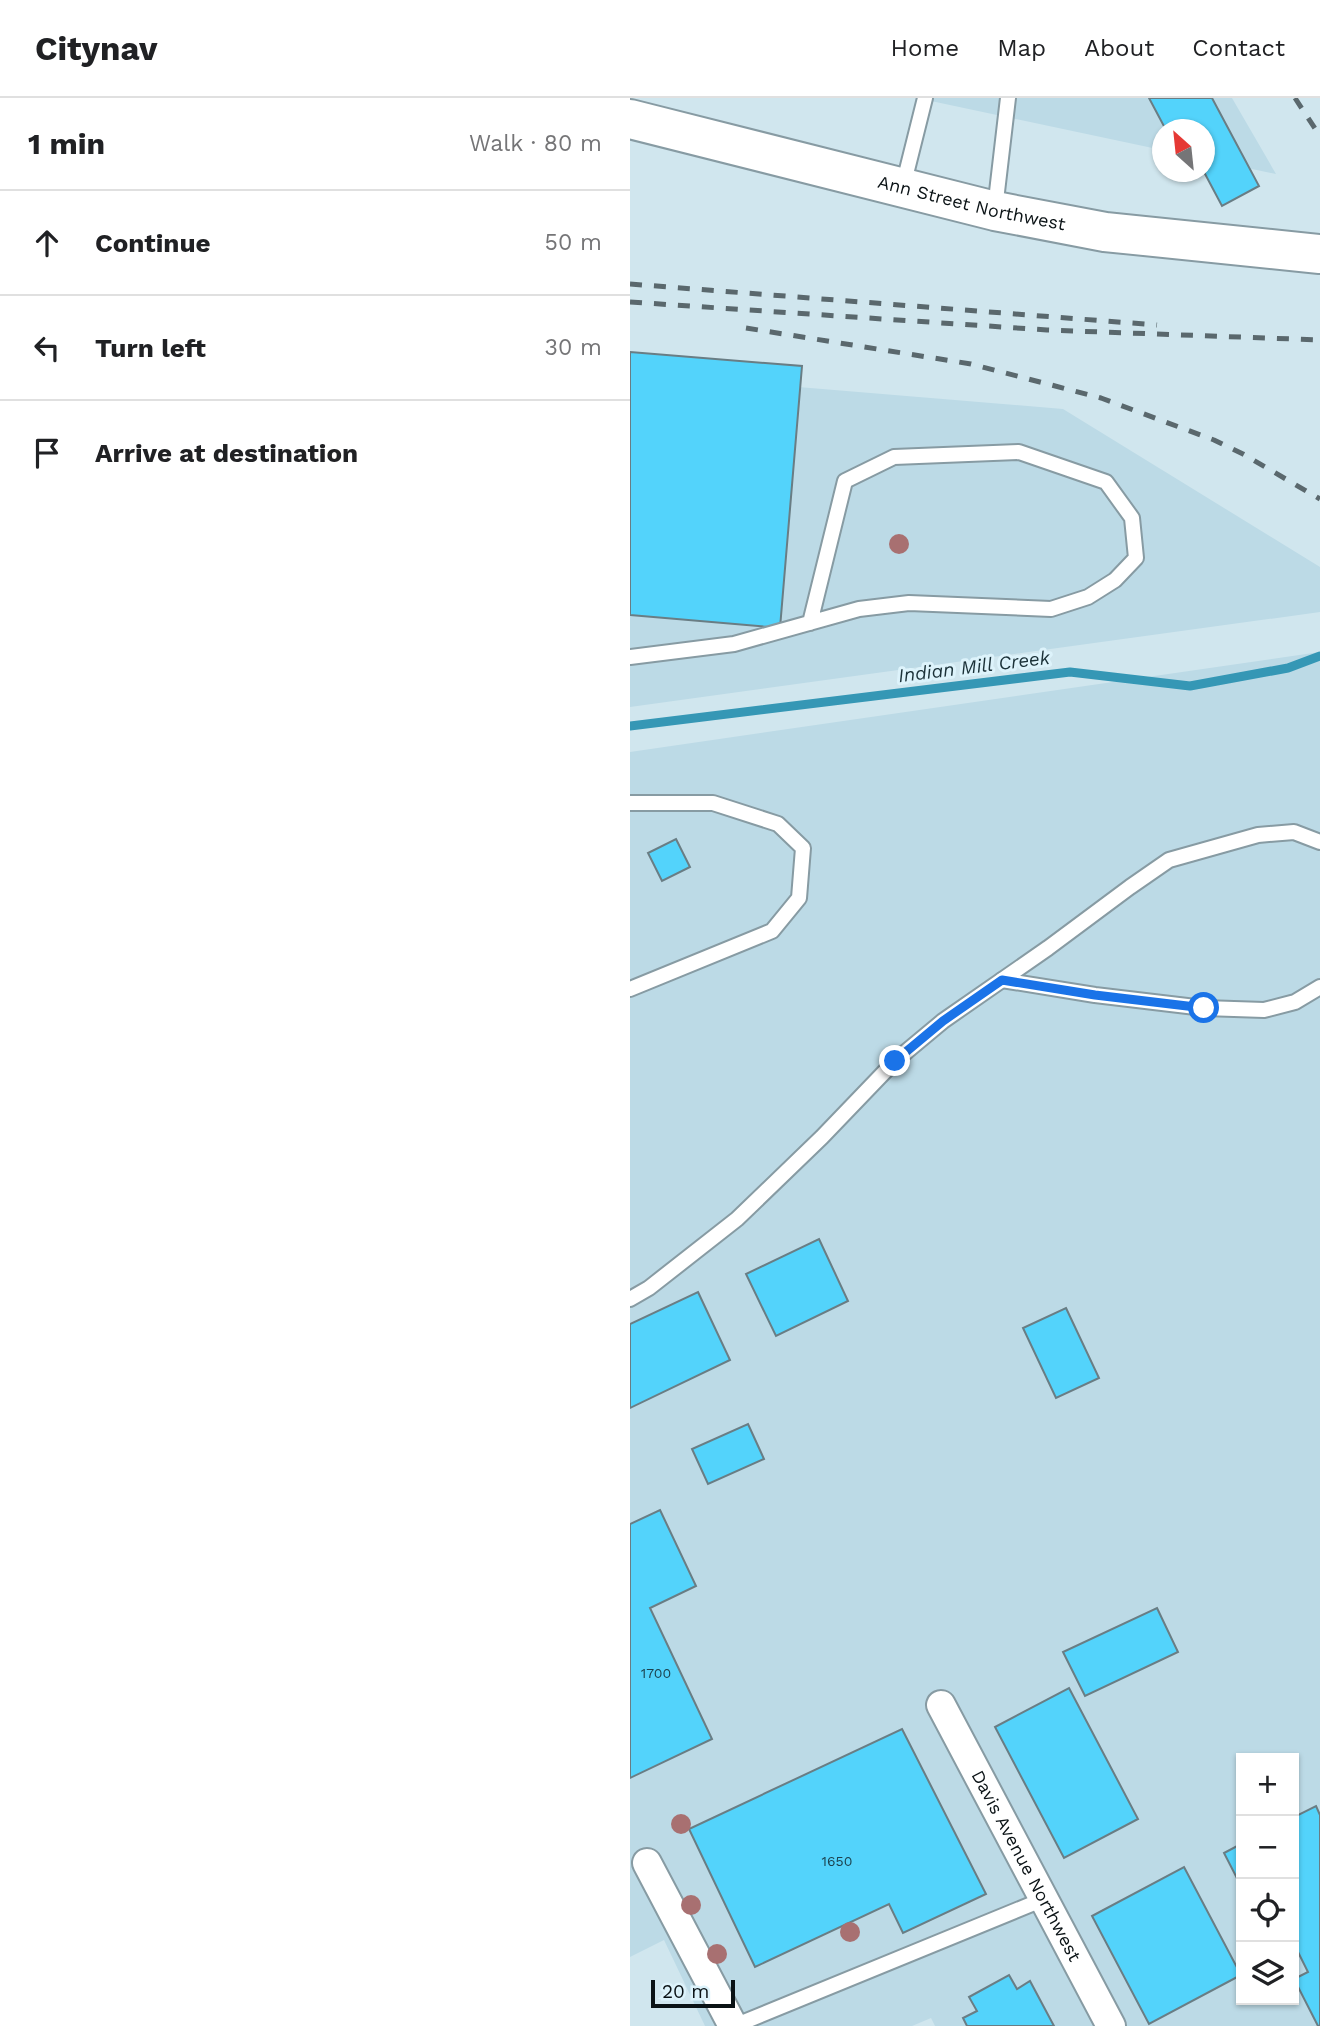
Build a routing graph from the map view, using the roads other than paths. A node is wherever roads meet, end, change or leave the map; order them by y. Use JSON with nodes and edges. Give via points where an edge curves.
{"nodes":[{"id":1,"x":925,"y":98,"type":"edge"},
{"id":2,"x":1008,"y":98,"type":"edge"},
{"id":3,"x":630,"y":119,"type":"edge"},
{"id":4,"x":902,"y":188,"type":"junction"},
{"id":5,"x":995,"y":211,"type":"junction"},
{"id":6,"x":1320,"y":254,"type":"edge"},
{"id":7,"x":810,"y":623,"type":"junction"},
{"id":8,"x":630,"y":657,"type":"edge"},
{"id":9,"x":630,"y":803,"type":"edge"},
{"id":10,"x":1320,"y":842,"type":"edge"},
{"id":11,"x":1002,"y":980,"type":"junction"},
{"id":12,"x":1320,"y":987,"type":"edge"},
{"id":13,"x":630,"y":989,"type":"edge"},
{"id":14,"x":630,"y":1299,"type":"edge"},
{"id":15,"x":941,"y":1705,"type":"dead end"},
{"id":16,"x":647,"y":1863,"type":"dead end"},
{"id":17,"x":1044,"y":1899,"type":"junction"},
{"id":18,"x":734,"y":2026,"type":"edge"},
{"id":19,"x":1111,"y":2026,"type":"edge"}],
"edges":[{"from":1,"to":4,"type":"lane"},
{"from":2,"to":5,"type":"lane"},
{"from":3,"to":4,"type":"main road","name":"Ann Street Northwest"},
{"from":4,"to":5,"type":"main road","name":"Ann Street Northwest"},
{"from":5,"to":6,"type":"main road","name":"Ann Street Northwest","via":[[1104,232]]},
{"from":7,"to":7,"type":"lane","via":[[859,609],[909,603],[1051,609],[1088,597],[1115,580],[1136,558],[1132,518],[1106,482],[1019,452],[894,457],[845,481]]},
{"from":7,"to":8,"type":"lane","via":[[734,644]]},
{"from":9,"to":13,"type":"lane","via":[[713,803],[778,824],[803,848],[799,898],[772,931]]},
{"from":10,"to":11,"type":"lane","via":[[1294,832],[1258,835],[1169,860]]},
{"from":11,"to":12,"type":"lane","via":[[1191,1006],[1264,1010],[1295,1002]]},
{"from":11,"to":14,"type":"lane","via":[[895,1061],[737,1219]]},
{"from":15,"to":17,"type":"street","name":"Davis Avenue Northwest"},
{"from":16,"to":18,"type":"street"},
{"from":17,"to":18,"type":"lane"},
{"from":17,"to":19,"type":"street","name":"Davis Avenue Northwest"}]}
